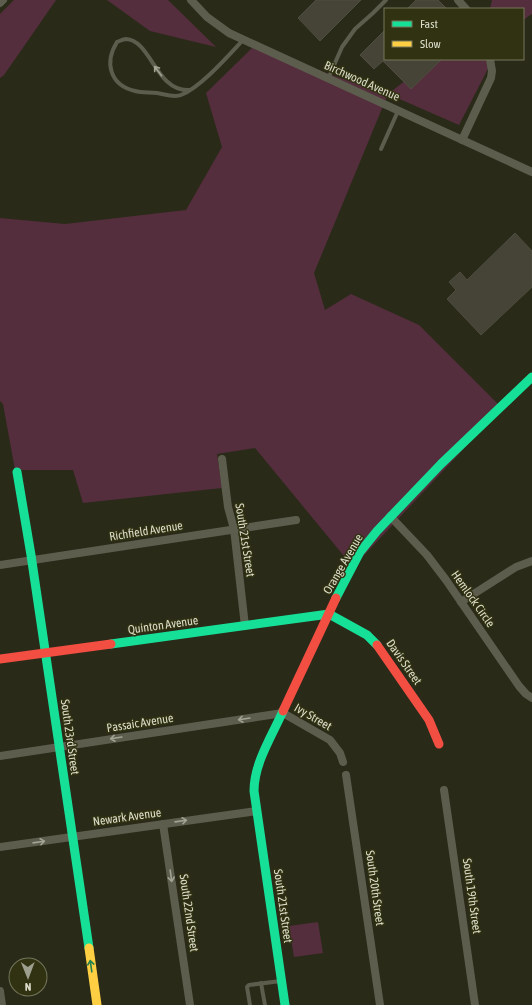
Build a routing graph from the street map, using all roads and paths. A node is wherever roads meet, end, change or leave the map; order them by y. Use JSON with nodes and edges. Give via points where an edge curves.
{"nodes":[{"id":1,"x":3,"y":0,"type":"edge"},
{"id":2,"x":191,"y":0,"type":"edge"},
{"id":3,"x":386,"y":0,"type":"edge"},
{"id":4,"x":458,"y":0,"type":"edge"},
{"id":5,"x":0,"y":3,"type":"edge"},
{"id":6,"x":465,"y":8,"type":"edge"},
{"id":7,"x":243,"y":40,"type":"junction"},
{"id":8,"x":490,"y":60,"type":"edge"},
{"id":9,"x":328,"y":79,"type":"junction"},
{"id":10,"x":190,"y":90,"type":"junction"},
{"id":11,"x":398,"y":111,"type":"junction"},
{"id":12,"x":462,"y":140,"type":"junction"},
{"id":13,"x":381,"y":149,"type":"dead end"},
{"id":14,"x":532,"y":172,"type":"edge"},
{"id":15,"x":532,"y":377,"type":"edge"},
{"id":16,"x":222,"y":458,"type":"dead end"},
{"id":17,"x":17,"y":472,"type":"dead end"},
{"id":18,"x":390,"y":516,"type":"junction"},
{"id":19,"x":296,"y":520,"type":"dead end"},
{"id":20,"x":234,"y":529,"type":"junction"},
{"id":21,"x":32,"y":560,"type":"junction"},
{"id":22,"x":532,"y":561,"type":"edge"},
{"id":23,"x":0,"y":565,"type":"edge"},
{"id":24,"x":461,"y":602,"type":"junction"},
{"id":25,"x":329,"y":614,"type":"junction"},
{"id":26,"x":245,"y":626,"type":"junction"},
{"id":27,"x":45,"y":653,"type":"junction"},
{"id":28,"x":0,"y":659,"type":"edge"},
{"id":29,"x":532,"y":698,"type":"edge"},
{"id":30,"x":283,"y":713,"type":"junction"},
{"id":31,"x":439,"y":744,"type":"dead end"},
{"id":32,"x":59,"y":747,"type":"junction"},
{"id":33,"x":0,"y":756,"type":"edge"},
{"id":34,"x":344,"y":762,"type":"dead end"},
{"id":35,"x":346,"y":775,"type":"dead end"},
{"id":36,"x":444,"y":790,"type":"dead end"},
{"id":37,"x":257,"y":811,"type":"junction"},
{"id":38,"x":163,"y":824,"type":"junction"},
{"id":39,"x":72,"y":837,"type":"junction"},
{"id":40,"x":0,"y":847,"type":"edge"},
{"id":41,"x":281,"y":981,"type":"junction"},
{"id":42,"x":261,"y":983,"type":"junction"},
{"id":43,"x":0,"y":991,"type":"edge"},
{"id":44,"x":2,"y":1005,"type":"edge"},
{"id":45,"x":97,"y":1005,"type":"edge"},
{"id":46,"x":190,"y":1005,"type":"edge"},
{"id":47,"x":250,"y":1005,"type":"edge"},
{"id":48,"x":265,"y":1005,"type":"edge"},
{"id":49,"x":285,"y":1005,"type":"edge"},
{"id":50,"x":380,"y":1005,"type":"edge"},
{"id":51,"x":475,"y":1005,"type":"edge"}],
"edges":[{"from":1,"to":5,"type":"street"},
{"from":2,"to":7,"type":"street","name":"Birchwood Avenue","via":[[213,21]]},
{"from":3,"to":9,"type":"lane","via":[[354,29],[342,47]]},
{"from":4,"to":6,"type":"street"},
{"from":7,"to":9,"type":"street","name":"Birchwood Avenue"},
{"from":7,"to":10,"type":"lane"},
{"from":8,"to":12,"type":"street","via":[[490,78]]},
{"from":9,"to":11,"type":"street","name":"Birchwood Avenue"},
{"from":10,"to":10,"type":"lane","one_way":true,"via":[[172,85],[160,74],[142,47],[134,41],[126,39],[117,42],[112,50],[110,64],[113,77],[125,88],[136,92],[180,96]]},
{"from":11,"to":12,"type":"street","name":"Birchwood Avenue"},
{"from":11,"to":13,"type":"lane"},
{"from":12,"to":14,"type":"street","name":"Birchwood Avenue"},
{"from":15,"to":18,"type":"street","name":"Orange Avenue"},
{"from":16,"to":20,"type":"street","name":"South 21st Street","via":[[228,507]]},
{"from":17,"to":21,"type":"street","name":"South 23rd Street"},
{"from":18,"to":24,"type":"street","name":"Hemlock Circle","via":[[426,555]]},
{"from":18,"to":25,"type":"street","name":"Orange Avenue","via":[[360,552]]},
{"from":19,"to":20,"type":"street","name":"Richfield Avenue"},
{"from":20,"to":21,"type":"street","name":"Richfield Avenue"},
{"from":20,"to":26,"type":"street","name":"South 21st Street"},
{"from":21,"to":23,"type":"street","name":"Richfield Avenue"},
{"from":21,"to":27,"type":"street","name":"South 23rd Street"},
{"from":22,"to":24,"type":"street","via":[[516,567]]},
{"from":24,"to":29,"type":"street","name":"Hemlock Circle","via":[[522,690]]},
{"from":25,"to":26,"type":"street","name":"Quinton Avenue"},
{"from":25,"to":30,"type":"street","name":"Orange Avenue"},
{"from":25,"to":31,"type":"street","name":"Davis Street","via":[[367,635],[380,648],[429,720]]},
{"from":26,"to":27,"type":"street","name":"Quinton Avenue"},
{"from":27,"to":28,"type":"street","name":"Quinton Avenue"},
{"from":27,"to":32,"type":"street","name":"South 23rd Street"},
{"from":30,"to":32,"type":"street","name":"Passaic Avenue","one_way":true},
{"from":30,"to":34,"type":"street","name":"Ivy Street","via":[[330,740]]},
{"from":30,"to":37,"type":"street","name":"Orange Avenue","via":[[254,780]]},
{"from":32,"to":33,"type":"street","name":"Passaic Avenue"},
{"from":32,"to":39,"type":"street","name":"South 23rd Street"},
{"from":35,"to":50,"type":"street","name":"South 20th Street"},
{"from":36,"to":51,"type":"street","name":"South 19th Street"},
{"from":38,"to":37,"type":"street","name":"Newark Avenue","one_way":true},
{"from":37,"to":41,"type":"street","name":"South 21st Street"},
{"from":38,"to":39,"type":"street","name":"Newark Avenue"},
{"from":38,"to":46,"type":"street","name":"South 22nd Street","one_way":true},
{"from":40,"to":39,"type":"street","name":"Newark Avenue","one_way":true},
{"from":45,"to":39,"type":"street","name":"South 23rd Street","one_way":true},
{"from":41,"to":42,"type":"lane"},
{"from":41,"to":49,"type":"street","name":"South 21st Street"},
{"from":42,"to":47,"type":"lane","via":[[249,985],[247,988]]},
{"from":42,"to":48,"type":"lane"},
{"from":43,"to":44,"type":"street"}]}
